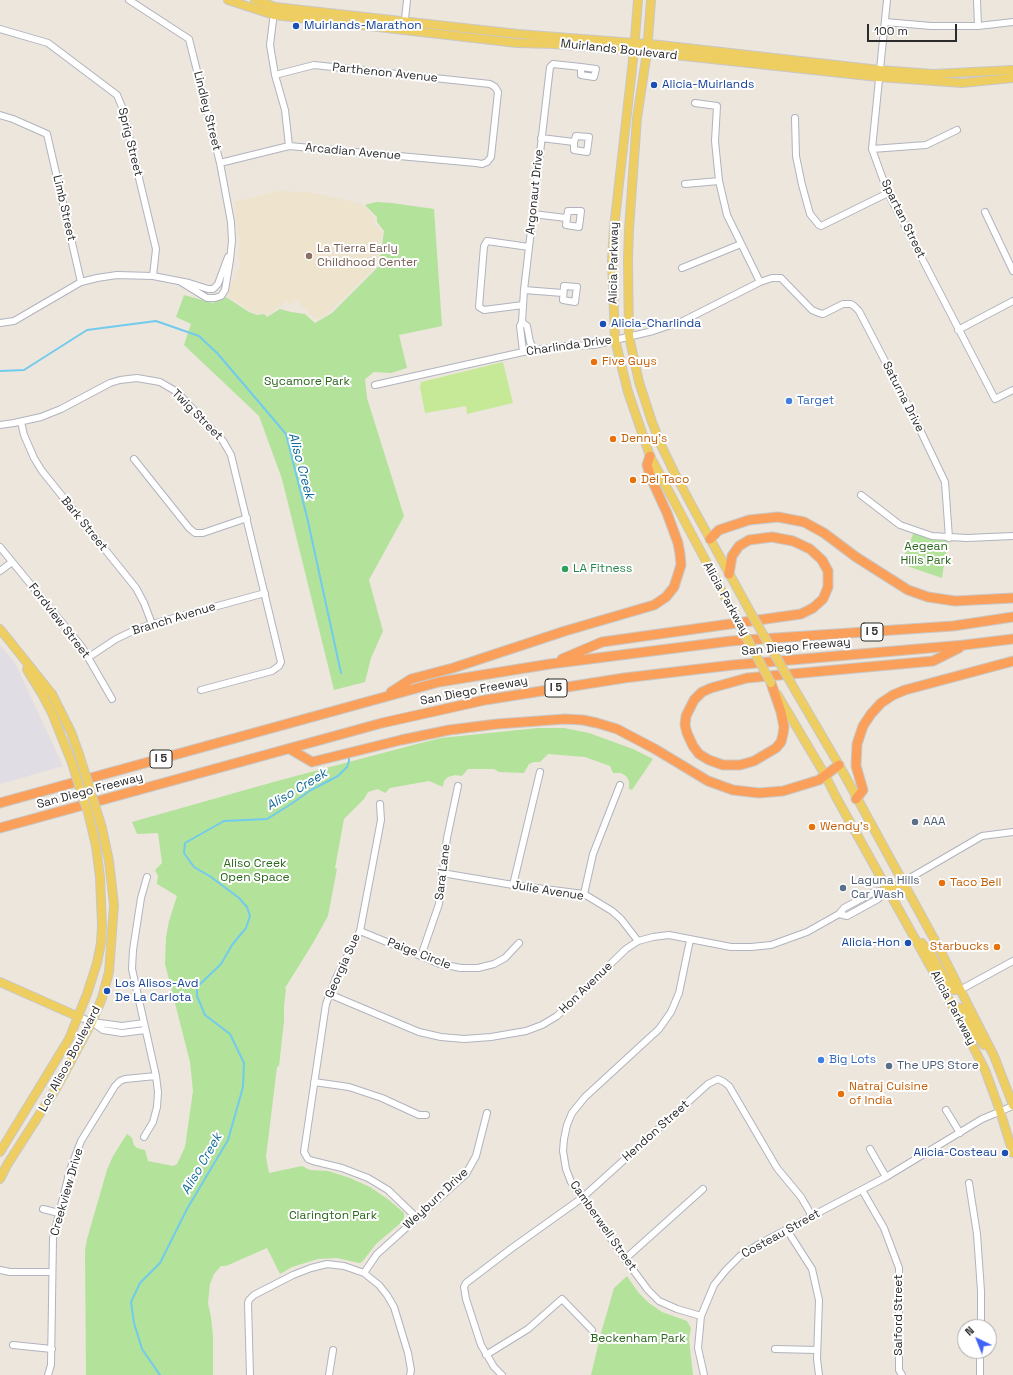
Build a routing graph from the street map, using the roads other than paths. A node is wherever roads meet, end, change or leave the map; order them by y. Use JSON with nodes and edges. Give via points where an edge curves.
{"nodes":[{"id":1,"x":129,"y":0,"type":"edge"},
{"id":2,"x":228,"y":0,"type":"edge"},
{"id":3,"x":255,"y":0,"type":"edge"},
{"id":4,"x":407,"y":0,"type":"edge"},
{"id":5,"x":638,"y":0,"type":"edge"},
{"id":6,"x":651,"y":0,"type":"edge"},
{"id":7,"x":887,"y":0,"type":"edge"},
{"id":8,"x":976,"y":0,"type":"edge"},
{"id":9,"x":275,"y":11,"type":"junction"},
{"id":10,"x":405,"y":20,"type":"junction"},
{"id":11,"x":885,"y":22,"type":"junction"},
{"id":12,"x":1013,"y":22,"type":"edge"},
{"id":13,"x":978,"y":26,"type":"junction"},
{"id":14,"x":0,"y":29,"type":"edge"},
{"id":15,"x":404,"y":29,"type":"junction"},
{"id":16,"x":634,"y":47,"type":"junction"},
{"id":17,"x":647,"y":48,"type":"junction"},
{"id":18,"x":581,"y":67,"type":"dead end"},
{"id":19,"x":1013,"y":70,"type":"edge"},
{"id":20,"x":879,"y":74,"type":"junction"},
{"id":21,"x":275,"y":75,"type":"junction"},
{"id":22,"x":1013,"y":78,"type":"edge"},
{"id":23,"x":695,"y":103,"type":"dead end"},
{"id":24,"x":0,"y":115,"type":"edge"},
{"id":25,"x":796,"y":118,"type":"dead end"},
{"id":26,"x":957,"y":130,"type":"dead end"},
{"id":27,"x":541,"y":138,"type":"junction"},
{"id":28,"x":574,"y":142,"type":"dead end"},
{"id":29,"x":290,"y":146,"type":"junction"},
{"id":30,"x":872,"y":149,"type":"junction"},
{"id":31,"x":487,"y":162,"type":"joint"},
{"id":32,"x":220,"y":163,"type":"junction"},
{"id":33,"x":719,"y":181,"type":"junction"},
{"id":34,"x":685,"y":184,"type":"dead end"},
{"id":35,"x":888,"y":193,"type":"junction"},
{"id":36,"x":986,"y":212,"type":"dead end"},
{"id":37,"x":533,"y":214,"type":"junction"},
{"id":38,"x":566,"y":218,"type":"dead end"},
{"id":39,"x":741,"y":244,"type":"junction"},
{"id":40,"x":529,"y":246,"type":"junction"},
{"id":41,"x":230,"y":254,"type":"junction"},
{"id":42,"x":682,"y":268,"type":"dead end"},
{"id":43,"x":1013,"y":271,"type":"edge"},
{"id":44,"x":153,"y":276,"type":"junction"},
{"id":45,"x":82,"y":282,"type":"junction"},
{"id":46,"x":181,"y":282,"type":"junction"},
{"id":47,"x":760,"y":282,"type":"junction"},
{"id":48,"x":524,"y":290,"type":"junction"},
{"id":49,"x":562,"y":293,"type":"dead end"},
{"id":50,"x":1013,"y":301,"type":"edge"},
{"id":51,"x":523,"y":305,"type":"junction"},
{"id":52,"x":812,"y":310,"type":"joint"},
{"id":53,"x":522,"y":322,"type":"junction"},
{"id":54,"x":0,"y":323,"type":"edge"},
{"id":55,"x":958,"y":330,"type":"junction"},
{"id":56,"x":629,"y":336,"type":"junction"},
{"id":57,"x":615,"y":340,"type":"junction"},
{"id":58,"x":535,"y":351,"type":"junction"},
{"id":59,"x":524,"y":352,"type":"junction"},
{"id":60,"x":375,"y":385,"type":"dead end"},
{"id":61,"x":1013,"y":390,"type":"edge"},
{"id":62,"x":21,"y":422,"type":"junction"},
{"id":63,"x":0,"y":425,"type":"edge"},
{"id":64,"x":661,"y":445,"type":"junction"},
{"id":65,"x":649,"y":453,"type":"junction"},
{"id":66,"x":134,"y":459,"type":"dead end"},
{"id":67,"x":861,"y":495,"type":"dead end"},
{"id":68,"x":247,"y":518,"type":"junction"},
{"id":69,"x":712,"y":536,"type":"junction"},
{"id":70,"x":1013,"y":536,"type":"edge"},
{"id":71,"x":949,"y":538,"type":"junction"},
{"id":72,"x":0,"y":547,"type":"edge"},
{"id":73,"x":698,"y":547,"type":"junction"},
{"id":74,"x":12,"y":562,"type":"junction"},
{"id":75,"x":0,"y":571,"type":"edge"},
{"id":76,"x":729,"y":574,"type":"junction"},
{"id":77,"x":265,"y":593,"type":"junction"},
{"id":78,"x":1013,"y":598,"type":"edge"},
{"id":79,"x":1013,"y":617,"type":"edge"},
{"id":80,"x":152,"y":624,"type":"junction"},
{"id":81,"x":0,"y":629,"type":"edge"},
{"id":82,"x":1013,"y":639,"type":"edge"},
{"id":83,"x":964,"y":645,"type":"junction"},
{"id":84,"x":89,"y":657,"type":"junction"},
{"id":85,"x":25,"y":660,"type":"junction"},
{"id":86,"x":1013,"y":661,"type":"edge"},
{"id":87,"x":550,"y":664,"type":"junction"},
{"id":88,"x":771,"y":683,"type":"junction"},
{"id":89,"x":201,"y":690,"type":"dead end"},
{"id":90,"x":383,"y":697,"type":"junction"},
{"id":91,"x":112,"y":699,"type":"dead end"},
{"id":92,"x":290,"y":749,"type":"junction"},
{"id":93,"x":839,"y":765,"type":"junction"},
{"id":94,"x":540,"y":772,"type":"dead end"},
{"id":95,"x":826,"y":775,"type":"junction"},
{"id":96,"x":620,"y":785,"type":"dead end"},
{"id":97,"x":458,"y":786,"type":"dead end"},
{"id":98,"x":856,"y":799,"type":"junction"},
{"id":99,"x":0,"y":803,"type":"edge"},
{"id":100,"x":380,"y":804,"type":"dead end"},
{"id":101,"x":0,"y":828,"type":"edge"},
{"id":102,"x":1013,"y":832,"type":"edge"},
{"id":103,"x":442,"y":873,"type":"junction"},
{"id":104,"x":147,"y":877,"type":"dead end"},
{"id":105,"x":903,"y":882,"type":"junction"},
{"id":106,"x":513,"y":885,"type":"junction"},
{"id":107,"x":889,"y":890,"type":"junction"},
{"id":108,"x":584,"y":894,"type":"junction"},
{"id":109,"x":360,"y":931,"type":"junction"},
{"id":110,"x":913,"y":934,"type":"junction"},
{"id":111,"x":690,"y":940,"type":"junction"},
{"id":112,"x":638,"y":941,"type":"junction"},
{"id":113,"x":519,"y":943,"type":"dead end"},
{"id":114,"x":421,"y":956,"type":"junction"},
{"id":115,"x":1013,"y":961,"type":"edge"},
{"id":116,"x":0,"y":982,"type":"edge"},
{"id":117,"x":960,"y":990,"type":"junction"},
{"id":118,"x":329,"y":994,"type":"junction"},
{"id":119,"x":953,"y":1007,"type":"junction"},
{"id":120,"x":79,"y":1017,"type":"junction"},
{"id":121,"x":92,"y":1022,"type":"junction"},
{"id":122,"x":144,"y":1026,"type":"junction"},
{"id":123,"x":994,"y":1056,"type":"junction"},
{"id":124,"x":156,"y":1076,"type":"junction"},
{"id":125,"x":314,"y":1082,"type":"junction"},
{"id":126,"x":1013,"y":1106,"type":"edge"},
{"id":127,"x":946,"y":1110,"type":"dead end"},
{"id":128,"x":1000,"y":1111,"type":"junction"},
{"id":129,"x":487,"y":1113,"type":"dead end"},
{"id":130,"x":426,"y":1115,"type":"dead end"},
{"id":131,"x":960,"y":1133,"type":"junction"},
{"id":132,"x":144,"y":1137,"type":"dead end"},
{"id":133,"x":870,"y":1149,"type":"dead end"},
{"id":134,"x":0,"y":1152,"type":"edge"},
{"id":135,"x":1013,"y":1152,"type":"edge"},
{"id":136,"x":886,"y":1177,"type":"junction"},
{"id":137,"x":0,"y":1179,"type":"edge"},
{"id":138,"x":969,"y":1183,"type":"dead end"},
{"id":139,"x":703,"y":1190,"type":"dead end"},
{"id":140,"x":862,"y":1190,"type":"junction"},
{"id":141,"x":582,"y":1198,"type":"junction"},
{"id":142,"x":43,"y":1209,"type":"dead end"},
{"id":143,"x":59,"y":1213,"type":"junction"},
{"id":144,"x":812,"y":1216,"type":"junction"},
{"id":145,"x":417,"y":1218,"type":"junction"},
{"id":146,"x":787,"y":1230,"type":"junction"},
{"id":147,"x":625,"y":1259,"type":"junction"},
{"id":148,"x":0,"y":1270,"type":"edge"},
{"id":149,"x":52,"y":1272,"type":"junction"},
{"id":150,"x":364,"y":1273,"type":"junction"},
{"id":151,"x":701,"y":1316,"type":"junction"},
{"id":152,"x":981,"y":1319,"type":"edge"},
{"id":153,"x":592,"y":1330,"type":"dead end"},
{"id":154,"x":13,"y":1345,"type":"dead end"},
{"id":155,"x":776,"y":1349,"type":"dead end"},
{"id":156,"x":52,"y":1350,"type":"junction"},
{"id":157,"x":333,"y":1350,"type":"dead end"},
{"id":158,"x":817,"y":1350,"type":"junction"},
{"id":159,"x":486,"y":1355,"type":"junction"},
{"id":160,"x":980,"y":1359,"type":"edge"},
{"id":161,"x":48,"y":1375,"type":"edge"},
{"id":162,"x":250,"y":1375,"type":"edge"},
{"id":163,"x":329,"y":1375,"type":"edge"},
{"id":164,"x":410,"y":1375,"type":"edge"},
{"id":165,"x":502,"y":1375,"type":"edge"},
{"id":166,"x":704,"y":1375,"type":"edge"},
{"id":167,"x":819,"y":1375,"type":"edge"},
{"id":168,"x":902,"y":1375,"type":"edge"},
{"id":169,"x":980,"y":1375,"type":"edge"}],
"edges":[{"from":1,"to":32,"type":"street","name":"Lindley Street","via":[[189,39]]},
{"from":2,"to":9,"type":"main road","name":"Muirlands Boulevard"},
{"from":3,"to":9,"type":"main road","name":"Muirlands Boulevard"},
{"from":4,"to":10,"type":"street"},
{"from":5,"to":16,"type":"main road","name":"Alicia Parkway"},
{"from":6,"to":17,"type":"main road","name":"Alicia Parkway"},
{"from":7,"to":11,"type":"street","name":"Spartan Street"},
{"from":8,"to":13,"type":"street"},
{"from":9,"to":10,"type":"main road","name":"Muirlands Boulevard"},
{"from":9,"to":15,"type":"main road","name":"Muirlands Boulevard"},
{"from":9,"to":21,"type":"street","via":[[270,45]]},
{"from":10,"to":15,"type":"street"},
{"from":10,"to":16,"type":"main road","name":"Muirlands Boulevard"},
{"from":11,"to":13,"type":"street","via":[[931,26]]},
{"from":11,"to":20,"type":"street","name":"Spartan Street"},
{"from":12,"to":13,"type":"street"},
{"from":14,"to":44,"type":"street","name":"Sprig Street","via":[[48,43],[117,95],[156,249]]},
{"from":15,"to":16,"type":"main road","name":"Muirlands Boulevard","via":[[518,43]]},
{"from":16,"to":17,"type":"main road","name":"Muirlands Boulevard"},
{"from":16,"to":57,"type":"main road","name":"Alicia Parkway","via":[[614,228],[612,260]]},
{"from":17,"to":20,"type":"main road","name":"Muirlands Boulevard"},
{"from":17,"to":56,"type":"main road","name":"Alicia Parkway","via":[[638,118],[629,229]]},
{"from":18,"to":27,"type":"street","name":"Argonaut Drive","via":[[553,64],[550,67]]},
{"from":19,"to":20,"type":"main road","name":"Muirlands Boulevard"},
{"from":20,"to":22,"type":"main road","name":"Muirlands Boulevard","via":[[962,83]]},
{"from":20,"to":30,"type":"street","name":"Spartan Street"},
{"from":21,"to":29,"type":"street","via":[[285,110]]},
{"from":21,"to":31,"type":"street","name":"Parthenon Avenue","via":[[314,65],[490,84],[498,92],[494,138],[491,157]]},
{"from":23,"to":33,"type":"street","via":[[717,106],[715,141]]},
{"from":24,"to":45,"type":"street","name":"Limb Street","via":[[47,134]]},
{"from":25,"to":35,"type":"street","via":[[796,156],[802,185],[810,214],[820,226]]},
{"from":26,"to":30,"type":"street","via":[[926,145]]},
{"from":27,"to":28,"type":"street"},
{"from":27,"to":37,"type":"street","name":"Argonaut Drive"},
{"from":29,"to":31,"type":"street","name":"Arcadian Avenue","via":[[476,164]]},
{"from":29,"to":32,"type":"street","name":"Arcadian Avenue"},
{"from":30,"to":35,"type":"street","name":"Spartan Street"},
{"from":32,"to":41,"type":"street","name":"Lindley Street","via":[[231,222]]},
{"from":33,"to":34,"type":"street"},
{"from":33,"to":39,"type":"street","via":[[727,215]]},
{"from":35,"to":55,"type":"street","name":"Spartan Street"},
{"from":36,"to":43,"type":"street"},
{"from":37,"to":38,"type":"street"},
{"from":37,"to":40,"type":"street","name":"Argonaut Drive"},
{"from":39,"to":42,"type":"street"},
{"from":39,"to":47,"type":"street"},
{"from":40,"to":48,"type":"street","name":"Argonaut Drive"},
{"from":40,"to":51,"type":"street","via":[[488,241],[484,246],[479,307],[484,310]]},
{"from":41,"to":46,"type":"street","name":"Lindley Street","via":[[218,284],[213,289]]},
{"from":41,"to":46,"type":"street","name":"Lindley Street","via":[[225,290],[221,296],[207,298]]},
{"from":44,"to":45,"type":"street","via":[[118,275]]},
{"from":44,"to":46,"type":"street"},
{"from":45,"to":54,"type":"street","via":[[14,321]]},
{"from":47,"to":52,"type":"street","name":"Charlinda Drive","via":[[781,278]]},
{"from":47,"to":56,"type":"street","name":"Charlinda Drive","via":[[683,321]]},
{"from":48,"to":49,"type":"street"},
{"from":48,"to":51,"type":"street","name":"Argonaut Drive"},
{"from":50,"to":55,"type":"street"},
{"from":51,"to":53,"type":"street","name":"Argonaut Drive"},
{"from":52,"to":71,"type":"street","name":"Saturna Drive","via":[[823,314],[847,304],[859,311],[945,482]]},
{"from":53,"to":58,"type":"street","name":"Argonaut Drive","via":[[527,326],[530,342]]},
{"from":53,"to":59,"type":"street","name":"Argonaut Drive","via":[[520,326]]},
{"from":55,"to":61,"type":"street","name":"Spartan Street","via":[[995,399]]},
{"from":56,"to":57,"type":"street","name":"Charlinda Drive"},
{"from":56,"to":64,"type":"main road","name":"Alicia Parkway","via":[[639,382]]},
{"from":57,"to":58,"type":"street","name":"Charlinda Drive","via":[[594,345]]},
{"from":57,"to":65,"type":"main road","name":"Alicia Parkway","via":[[628,392]]},
{"from":58,"to":59,"type":"street","name":"Charlinda Drive"},
{"from":59,"to":60,"type":"street","name":"Charlinda Drive"},
{"from":62,"to":63,"type":"street","name":"Twig Street"},
{"from":62,"to":68,"type":"street","name":"Twig Street","via":[[62,409],[103,386],[120,380],[137,378],[160,382],[177,392],[227,447]]},
{"from":62,"to":80,"type":"street","name":"Bark Street","via":[[24,435],[42,471],[136,588]]},
{"from":64,"to":65,"type":"main road"},
{"from":64,"to":69,"type":"main road","name":"Alicia Parkway"},
{"from":65,"to":73,"type":"main road","name":"Alicia Parkway"},
{"from":65,"to":90,"type":"highway","via":[[647,465],[680,554],[681,565],[674,587],[666,597],[654,605],[411,679]]},
{"from":66,"to":68,"type":"street","via":[[195,533],[203,533]]},
{"from":67,"to":71,"type":"street","via":[[900,525],[932,536]]},
{"from":68,"to":77,"type":"street","name":"Twig Street"},
{"from":69,"to":73,"type":"main road"},
{"from":69,"to":76,"type":"main road","name":"Alicia Parkway"},
{"from":69,"to":78,"type":"highway","via":[[719,530],[749,520],[778,517],[804,522],[908,590],[955,602]]},
{"from":70,"to":71,"type":"street"},
{"from":72,"to":74,"type":"street","name":"Fordview Street"},
{"from":73,"to":88,"type":"main road","name":"Alicia Parkway","bridge":true},
{"from":74,"to":75,"type":"street"},
{"from":74,"to":84,"type":"street","name":"Fordview Street"},
{"from":76,"to":87,"type":"highway","via":[[732,556],[739,546],[749,540],[772,537],[793,541],[810,549],[822,560],[828,572],[828,587],[823,599],[801,614],[602,642]]},
{"from":76,"to":93,"type":"main road","name":"Alicia Parkway","bridge":true},
{"from":77,"to":80,"type":"street","name":"Branch Avenue"},
{"from":77,"to":89,"type":"street","name":"Twig Street","via":[[280,654],[280,664],[272,671]]},
{"from":79,"to":87,"type":"highway","name":"San Diego Freeway","number":"I 5","via":[[953,626],[731,641]]},
{"from":80,"to":84,"type":"street","name":"Branch Avenue","via":[[123,635]]},
{"from":81,"to":85,"type":"main road","name":"Los Alisos Boulevard"},
{"from":82,"to":83,"type":"highway","name":"San Diego Freeway","number":"I 5"},
{"from":83,"to":88,"type":"highway","via":[[933,661],[747,678],[711,688],[694,700],[686,716],[687,733],[699,754],[723,765],[740,765],[754,761],[776,748],[781,742],[784,727]]},
{"from":83,"to":92,"type":"highway","name":"San Diego Freeway","number":"I 5","via":[[733,664],[624,678],[485,700],[374,725]]},
{"from":84,"to":91,"type":"street","name":"Fordview Street"},
{"from":85,"to":120,"type":"main road","name":"Los Alisos Boulevard","bridge":true,"via":[[29,674],[52,713],[72,763],[96,846],[102,908],[101,943]]},
{"from":85,"to":121,"type":"main road","name":"Los Alisos Boulevard","bridge":true,"via":[[52,694],[71,732],[102,828],[110,869],[114,926],[109,972]]},
{"from":86,"to":98,"type":"highway","via":[[905,690],[882,703],[863,726],[857,744],[856,766],[863,790]]},
{"from":87,"to":90,"type":"highway","name":"San Diego Freeway","number":"I 5","via":[[439,682]]},
{"from":88,"to":95,"type":"main road","name":"Alicia Parkway"},
{"from":90,"to":99,"type":"highway","name":"San Diego Freeway","number":"I 5"},
{"from":92,"to":95,"type":"highway","via":[[312,762],[449,730],[565,719],[583,720],[610,727],[655,749],[708,781],[733,790],[759,793],[783,791],[819,780]]},
{"from":92,"to":101,"type":"highway","name":"San Diego Freeway","number":"I 5"},
{"from":93,"to":95,"type":"highway"},
{"from":93,"to":98,"type":"main road","name":"Alicia Parkway"},
{"from":94,"to":106,"type":"street"},
{"from":95,"to":107,"type":"main road","name":"Alicia Parkway","via":[[836,798]]},
{"from":96,"to":108,"type":"street","via":[[593,854]]},
{"from":97,"to":103,"type":"street","name":"Sara Lane"},
{"from":98,"to":105,"type":"main road","name":"Alicia Parkway"},
{"from":100,"to":109,"type":"street","name":"Georgia Sue","via":[[381,820]]},
{"from":102,"to":105,"type":"street","via":[[982,836]]},
{"from":103,"to":106,"type":"street","name":"Julie Avenue"},
{"from":103,"to":114,"type":"street","name":"Sara Lane","via":[[439,904]]},
{"from":104,"to":122,"type":"street","via":[[141,898],[132,969]]},
{"from":105,"to":107,"type":"main road"},
{"from":105,"to":117,"type":"main road","name":"Alicia Parkway"},
{"from":106,"to":108,"type":"street","name":"Julie Avenue"},
{"from":107,"to":110,"type":"main road","name":"Alicia Parkway"},
{"from":107,"to":111,"type":"street","name":"Hon Avenue","via":[[874,892],[807,932],[771,945],[731,947]]},
{"from":108,"to":112,"type":"street","name":"Julie Avenue","via":[[612,911]]},
{"from":109,"to":114,"type":"street","name":"Paige Circle"},
{"from":109,"to":118,"type":"street","name":"Georgia Sue"},
{"from":110,"to":117,"type":"main road","via":[[930,952],[949,985],[954,990]]},
{"from":110,"to":119,"type":"main road","name":"Alicia Parkway"},
{"from":111,"to":112,"type":"street","name":"Hon Avenue","via":[[669,935],[653,936]]},
{"from":111,"to":141,"type":"street","name":"Camberwell Street","via":[[679,993],[671,1012],[659,1028],[572,1113],[567,1125],[563,1151],[571,1182]]},
{"from":112,"to":118,"type":"street","name":"Hon Avenue","via":[[626,949],[557,1016],[526,1031],[464,1039],[441,1037],[419,1032]]},
{"from":113,"to":114,"type":"street","name":"Paige Circle","via":[[502,960],[478,968],[450,966]]},
{"from":115,"to":117,"type":"street"},
{"from":116,"to":120,"type":"main road"},
{"from":117,"to":123,"type":"main road","name":"Alicia Parkway"},
{"from":118,"to":125,"type":"street","name":"Georgia Sue"},
{"from":119,"to":123,"type":"main road","via":[[961,1008],[978,1037]]},
{"from":119,"to":128,"type":"main road","name":"Alicia Parkway","via":[[985,1070]]},
{"from":120,"to":121,"type":"street"},
{"from":120,"to":134,"type":"main road","name":"Los Alisos Boulevard","via":[[54,1066]]},
{"from":121,"to":122,"type":"street","via":[[103,1030],[122,1033]]},
{"from":121,"to":137,"type":"main road","name":"Los Alisos Boulevard","via":[[57,1087]]},
{"from":122,"to":124,"type":"street"},
{"from":123,"to":126,"type":"main road","name":"Alicia Parkway"},
{"from":124,"to":132,"type":"street","via":[[157,1107],[153,1122]]},
{"from":124,"to":143,"type":"street","name":"Creekview Drive","via":[[125,1079],[115,1086],[81,1141],[70,1170]]},
{"from":125,"to":130,"type":"street","via":[[349,1087],[382,1098],[419,1115]]},
{"from":125,"to":145,"type":"street","name":"Georgia Sue","via":[[304,1152],[308,1159],[368,1178],[388,1190]]},
{"from":126,"to":128,"type":"street","name":"Costeau Street"},
{"from":127,"to":131,"type":"street"},
{"from":128,"to":131,"type":"street","name":"Costeau Street"},
{"from":128,"to":135,"type":"main road","name":"Alicia Parkway"},
{"from":129,"to":145,"type":"street","name":"Weyburn Drive","via":[[476,1156],[466,1174]]},
{"from":131,"to":136,"type":"street","name":"Costeau Street"},
{"from":133,"to":136,"type":"street"},
{"from":136,"to":140,"type":"street","name":"Costeau Street"},
{"from":138,"to":152,"type":"street","via":[[977,1234]]},
{"from":139,"to":147,"type":"street"},
{"from":140,"to":144,"type":"street","name":"Costeau Street"},
{"from":140,"to":168,"type":"street","name":"Salford Street","via":[[884,1228],[899,1268],[899,1370]]},
{"from":141,"to":144,"type":"street","name":"Hendon Street","via":[[708,1084],[718,1079],[729,1086],[777,1168],[801,1197]]},
{"from":141,"to":147,"type":"street","name":"Camberwell Street"},
{"from":141,"to":159,"type":"street","name":"Hendon Street","via":[[466,1282],[466,1299]]},
{"from":142,"to":143,"type":"street"},
{"from":143,"to":149,"type":"street","name":"Creekview Drive","via":[[53,1238]]},
{"from":144,"to":146,"type":"street","name":"Costeau Street"},
{"from":145,"to":150,"type":"street","name":"Weyburn Drive","via":[[377,1254]]},
{"from":146,"to":151,"type":"street","name":"Costeau Street","via":[[740,1256],[726,1270],[714,1285]]},
{"from":146,"to":158,"type":"street","via":[[812,1269],[819,1300]]},
{"from":147,"to":151,"type":"street","name":"Camberwell Street","via":[[659,1301]]},
{"from":148,"to":149,"type":"street"},
{"from":149,"to":156,"type":"street","name":"Creekview Drive"},
{"from":150,"to":162,"type":"street","via":[[344,1266],[327,1264],[293,1275],[254,1295],[248,1303]]},
{"from":150,"to":164,"type":"street","via":[[379,1285],[394,1307],[408,1352]]},
{"from":151,"to":166,"type":"street","via":[[698,1348]]},
{"from":153,"to":159,"type":"street","via":[[562,1300],[528,1329]]},
{"from":154,"to":156,"type":"street"},
{"from":155,"to":158,"type":"street"},
{"from":156,"to":161,"type":"street","name":"Creekview Drive"},
{"from":157,"to":163,"type":"street"},
{"from":158,"to":167,"type":"street"},
{"from":159,"to":165,"type":"street"},
{"from":160,"to":169,"type":"street"}]}
